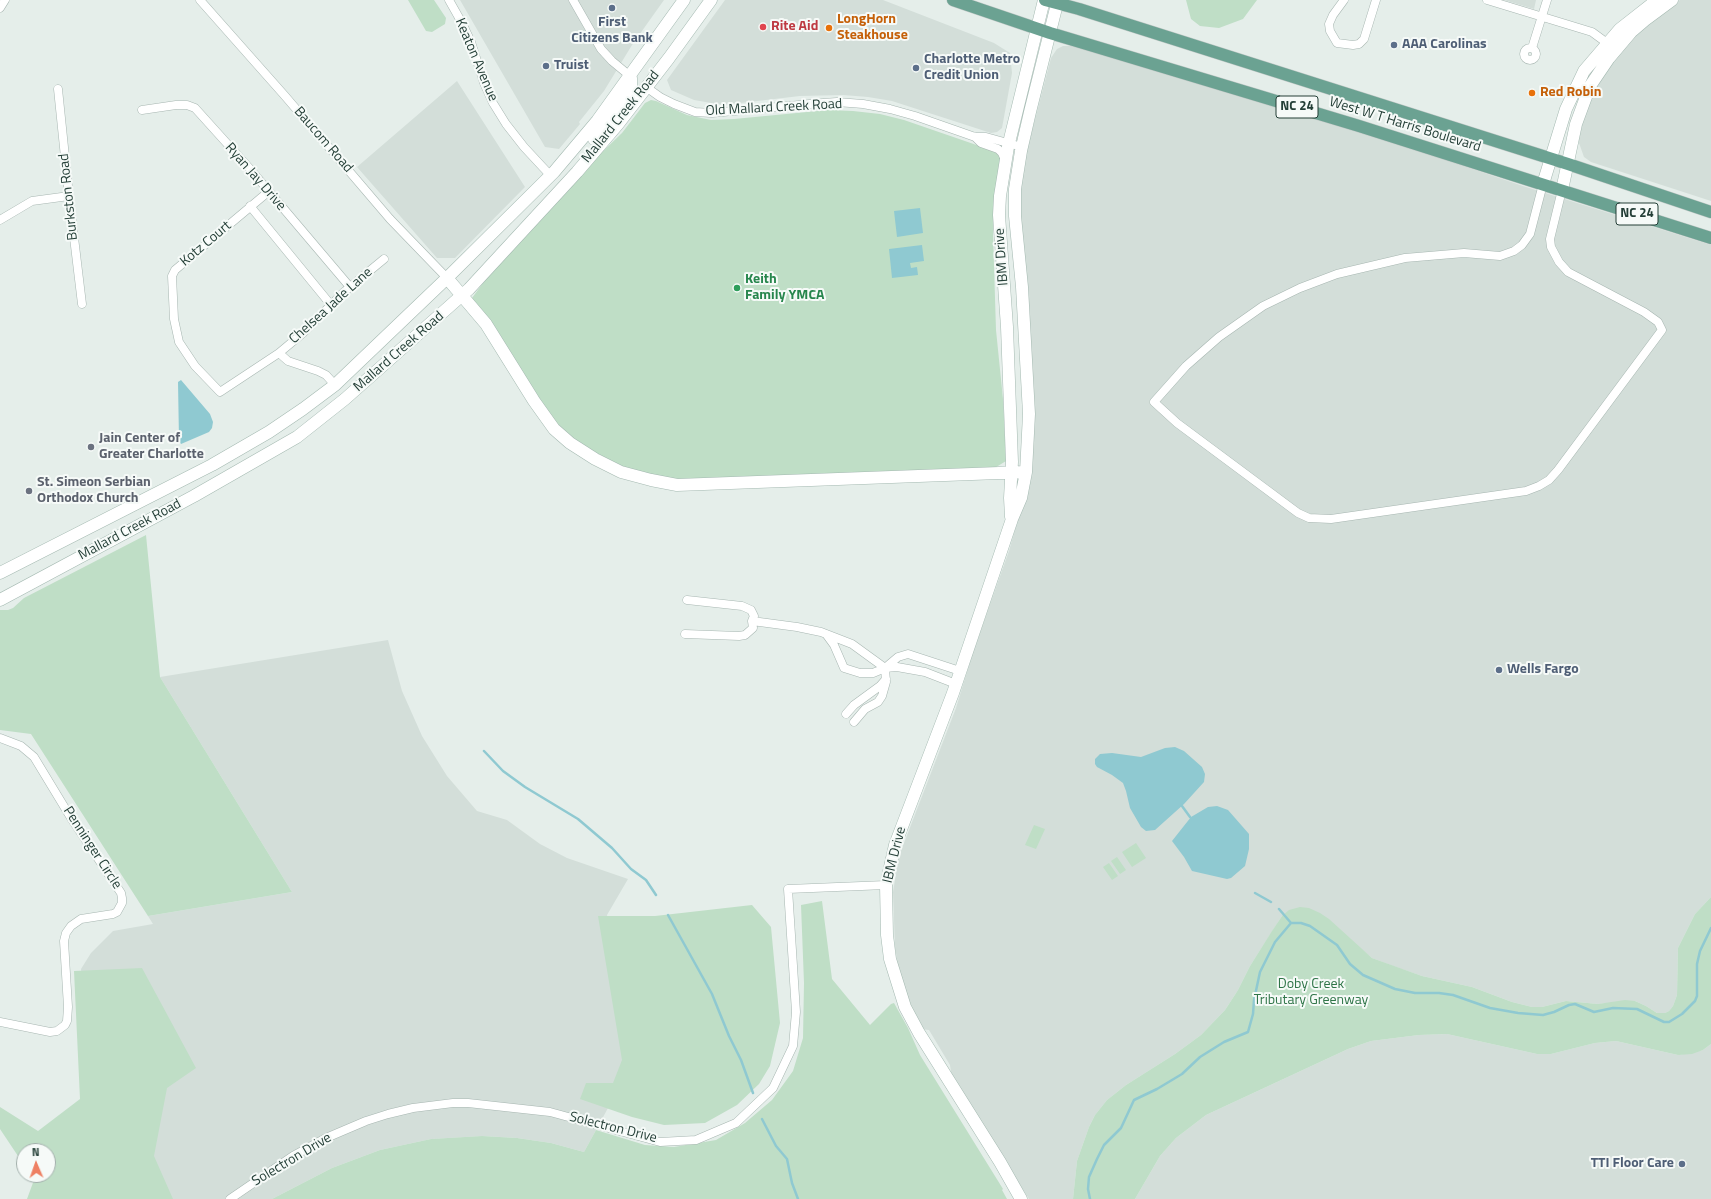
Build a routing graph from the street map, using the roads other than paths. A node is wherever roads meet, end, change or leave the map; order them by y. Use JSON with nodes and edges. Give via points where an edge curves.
{"nodes":[{"id":1,"x":5,"y":0,"type":"edge"},
{"id":2,"x":200,"y":0,"type":"edge"},
{"id":3,"x":449,"y":0,"type":"edge"},
{"id":4,"x":573,"y":0,"type":"edge"},
{"id":5,"x":684,"y":0,"type":"edge"},
{"id":6,"x":711,"y":0,"type":"edge"},
{"id":7,"x":953,"y":0,"type":"edge"},
{"id":8,"x":1044,"y":0,"type":"edge"},
{"id":9,"x":1344,"y":0,"type":"edge"},
{"id":10,"x":1376,"y":0,"type":"edge"},
{"id":11,"x":1487,"y":0,"type":"edge"},
{"id":12,"x":1547,"y":0,"type":"edge"},
{"id":13,"x":1657,"y":0,"type":"edge"},
{"id":14,"x":1672,"y":0,"type":"edge"},
{"id":15,"x":1058,"y":2,"type":"edge"},
{"id":16,"x":0,"y":8,"type":"edge"},
{"id":17,"x":1542,"y":17,"type":"junction"},
{"id":18,"x":1036,"y":28,"type":"junction"},
{"id":19,"x":1050,"y":33,"type":"junction"},
{"id":20,"x":1607,"y":43,"type":"junction"},
{"id":21,"x":1532,"y":48,"type":"dead end"},
{"id":22,"x":630,"y":76,"type":"junction"},
{"id":23,"x":646,"y":87,"type":"junction"},
{"id":24,"x":58,"y":89,"type":"dead end"},
{"id":25,"x":142,"y":110,"type":"dead end"},
{"id":26,"x":975,"y":137,"type":"junction"},
{"id":27,"x":1008,"y":143,"type":"junction"},
{"id":28,"x":1022,"y":146,"type":"junction"},
{"id":29,"x":1550,"y":158,"type":"junction"},
{"id":30,"x":1005,"y":160,"type":"junction"},
{"id":31,"x":1568,"y":164,"type":"junction"},
{"id":32,"x":550,"y":175,"type":"junction"},
{"id":33,"x":570,"y":180,"type":"junction"},
{"id":34,"x":1544,"y":184,"type":"junction"},
{"id":35,"x":1562,"y":190,"type":"junction"},
{"id":36,"x":268,"y":192,"type":"junction"},
{"id":37,"x":69,"y":196,"type":"junction"},
{"id":38,"x":250,"y":206,"type":"junction"},
{"id":39,"x":1711,"y":212,"type":"edge"},
{"id":40,"x":0,"y":219,"type":"edge"},
{"id":41,"x":1711,"y":238,"type":"edge"},
{"id":42,"x":384,"y":259,"type":"dead end"},
{"id":43,"x":447,"y":278,"type":"junction"},
{"id":44,"x":350,"y":287,"type":"junction"},
{"id":45,"x":463,"y":296,"type":"junction"},
{"id":46,"x":82,"y":304,"type":"dead end"},
{"id":47,"x":331,"y":305,"type":"junction"},
{"id":48,"x":279,"y":353,"type":"junction"},
{"id":49,"x":335,"y":385,"type":"junction"},
{"id":50,"x":1011,"y":472,"type":"junction"},
{"id":51,"x":1026,"y":472,"type":"junction"},
{"id":52,"x":1012,"y":520,"type":"junction"},
{"id":53,"x":0,"y":573,"type":"edge"},
{"id":54,"x":0,"y":600,"type":"edge"},
{"id":55,"x":687,"y":600,"type":"dead end"},
{"id":56,"x":752,"y":621,"type":"junction"},
{"id":57,"x":685,"y":634,"type":"dead end"},
{"id":58,"x":826,"y":634,"type":"junction"},
{"id":59,"x":885,"y":668,"type":"junction"},
{"id":60,"x":960,"y":671,"type":"junction"},
{"id":61,"x":886,"y":679,"type":"junction"},
{"id":62,"x":956,"y":684,"type":"junction"},
{"id":63,"x":864,"y":698,"type":"junction"},
{"id":64,"x":868,"y":707,"type":"junction"},
{"id":65,"x":846,"y":714,"type":"dead end"},
{"id":66,"x":854,"y":722,"type":"dead end"},
{"id":67,"x":0,"y":738,"type":"edge"},
{"id":68,"x":886,"y":885,"type":"junction"},
{"id":69,"x":0,"y":1022,"type":"edge"},
{"id":70,"x":230,"y":1199,"type":"edge"},
{"id":71,"x":1021,"y":1199,"type":"edge"}],
"edges":[{"from":1,"to":16,"type":"street"},
{"from":2,"to":43,"type":"street","name":"Baucom Road","via":[[286,96],[390,219]]},
{"from":3,"to":32,"type":"street","name":"Keaton Avenue","via":[[471,42],[493,102],[524,148]]},
{"from":4,"to":22,"type":"street","via":[[601,49]]},
{"from":5,"to":22,"type":"street","name":"Mallard Creek Road"},
{"from":6,"to":23,"type":"street","name":"Mallard Creek Road"},
{"from":7,"to":18,"type":"main road","name":"West W T Harris Boulevard","number":"NC 24"},
{"from":8,"to":15,"type":"main road","name":"West W T Harris Boulevard","number":"NC 24"},
{"from":8,"to":18,"type":"street","name":"IBM Drive"},
{"from":9,"to":10,"type":"street","via":[[1332,15],[1330,31],[1337,42],[1353,45],[1364,39]]},
{"from":11,"to":17,"type":"street"},
{"from":12,"to":17,"type":"street"},
{"from":13,"to":20,"type":"street","via":[[1624,24]]},
{"from":14,"to":31,"type":"street","via":[[1634,29],[1590,86],[1579,114]]},
{"from":15,"to":19,"type":"street","name":"IBM Drive"},
{"from":15,"to":29,"type":"main road","name":"West W T Harris Boulevard","number":"NC 24"},
{"from":17,"to":20,"type":"street","via":[[1592,32]]},
{"from":17,"to":21,"type":"street"},
{"from":18,"to":19,"type":"main road","name":"West W T Harris Boulevard","number":"NC 24"},
{"from":18,"to":27,"type":"street","name":"IBM Drive"},
{"from":19,"to":28,"type":"street","name":"IBM Drive"},
{"from":19,"to":34,"type":"main road","name":"West W T Harris Boulevard","number":"NC 24","via":[[1286,103]]},
{"from":20,"to":29,"type":"street","via":[[1588,64],[1576,86]]},
{"from":22,"to":32,"type":"street","name":"Mallard Creek Road","via":[[576,147]]},
{"from":22,"to":33,"type":"street","via":[[629,92],[603,130],[570,168]]},
{"from":23,"to":26,"type":"street","name":"Old Mallard Creek Road","via":[[666,101],[695,112],[729,113],[830,103],[862,104],[915,116]]},
{"from":23,"to":33,"type":"street","name":"Mallard Creek Road"},
{"from":24,"to":37,"type":"street","name":"Burkston Road"},
{"from":25,"to":36,"type":"street","name":"Ryan Jay Drive","via":[[176,106],[195,108]]},
{"from":26,"to":27,"type":"street","name":"Old Mallard Creek Road"},
{"from":26,"to":30,"type":"street","name":"Old Mallard Creek Road","via":[[981,143],[998,149]]},
{"from":27,"to":28,"type":"street","name":"Old Mallard Creek Road"},
{"from":27,"to":30,"type":"street","name":"IBM Drive"},
{"from":28,"to":51,"type":"street","name":"IBM Drive","via":[[1015,216],[1029,406]]},
{"from":29,"to":31,"type":"main road","name":"West W T Harris Boulevard","number":"NC 24"},
{"from":29,"to":34,"type":"street"},
{"from":30,"to":50,"type":"street","name":"IBM Drive","via":[[1000,216],[1007,327]]},
{"from":31,"to":35,"type":"street"},
{"from":31,"to":39,"type":"main road","name":"West W T Harris Boulevard","number":"NC 24"},
{"from":32,"to":43,"type":"street","name":"Mallard Creek Road"},
{"from":33,"to":45,"type":"street","name":"Mallard Creek Road"},
{"from":34,"to":35,"type":"main road","name":"West W T Harris Boulevard","number":"NC 24"},
{"from":34,"to":35,"type":"street","via":[[1530,234],[1514,251],[1500,256],[1464,254],[1405,258],[1325,278],[1288,293],[1229,328],[1176,376],[1154,402],[1177,423],[1298,513],[1315,520],[1526,491],[1540,486],[1558,470],[1662,330],[1658,322],[1644,312],[1616,295],[1568,272],[1559,262],[1550,239]]},
{"from":35,"to":41,"type":"main road","name":"West W T Harris Boulevard","number":"NC 24"},
{"from":36,"to":38,"type":"street","name":"Kotz Court"},
{"from":36,"to":44,"type":"street","name":"Ryan Jay Drive"},
{"from":37,"to":40,"type":"street","via":[[32,201]]},
{"from":37,"to":46,"type":"street","name":"Burkston Road"},
{"from":38,"to":47,"type":"street"},
{"from":38,"to":48,"type":"street","name":"Kotz Court","via":[[175,270],[171,287],[176,334],[184,352],[220,392]]},
{"from":42,"to":44,"type":"street","name":"Chelsea Jade Lane"},
{"from":43,"to":45,"type":"street"},
{"from":43,"to":49,"type":"street","name":"Mallard Creek Road"},
{"from":44,"to":47,"type":"street","name":"Chelsea Jade Lane"},
{"from":45,"to":50,"type":"street","via":[[486,324],[554,429],[570,443],[621,472],[685,485]]},
{"from":45,"to":54,"type":"street","name":"Mallard Creek Road","via":[[345,399],[296,437],[194,496]]},
{"from":47,"to":48,"type":"street","name":"Chelsea Jade Lane"},
{"from":48,"to":49,"type":"street","via":[[288,361],[326,375]]},
{"from":49,"to":53,"type":"street","name":"Mallard Creek Road","via":[[303,410],[212,465]]},
{"from":50,"to":51,"type":"street"},
{"from":50,"to":52,"type":"street","name":"IBM Drive"},
{"from":51,"to":52,"type":"street","name":"IBM Drive","via":[[1021,498]]},
{"from":52,"to":60,"type":"street","name":"IBM Drive"},
{"from":55,"to":56,"type":"street","via":[[742,606],[750,610],[754,616]]},
{"from":56,"to":57,"type":"street","via":[[753,628],[745,635]]},
{"from":56,"to":58,"type":"street","via":[[804,628]]},
{"from":58,"to":59,"type":"street","via":[[852,644]]},
{"from":58,"to":59,"type":"street","via":[[844,668],[860,673],[873,673]]},
{"from":59,"to":60,"type":"street","via":[[898,657],[908,654]]},
{"from":59,"to":61,"type":"street"},
{"from":59,"to":62,"type":"street","via":[[897,667],[920,671]]},
{"from":60,"to":62,"type":"street","name":"IBM Drive"},
{"from":61,"to":63,"type":"street"},
{"from":61,"to":64,"type":"street","via":[[882,696],[878,702]]},
{"from":62,"to":68,"type":"street","name":"IBM Drive","via":[[895,845]]},
{"from":63,"to":64,"type":"street"},
{"from":63,"to":65,"type":"street"},
{"from":64,"to":66,"type":"street"},
{"from":67,"to":69,"type":"street","name":"Penninger Circle","via":[[21,746],[34,757],[121,892],[122,903],[117,912],[81,919],[70,926],[66,933],[64,941],[68,1007],[65,1025],[57,1031],[50,1032]]},
{"from":68,"to":70,"type":"street","name":"Solectron Drive","via":[[788,889],[796,1012],[793,1046],[773,1088],[736,1123],[696,1140],[660,1142],[550,1112],[468,1103],[413,1108],[366,1121],[326,1138],[293,1156]]},
{"from":68,"to":71,"type":"street","name":"IBM Drive","via":[[890,959],[905,1007]]}]}
